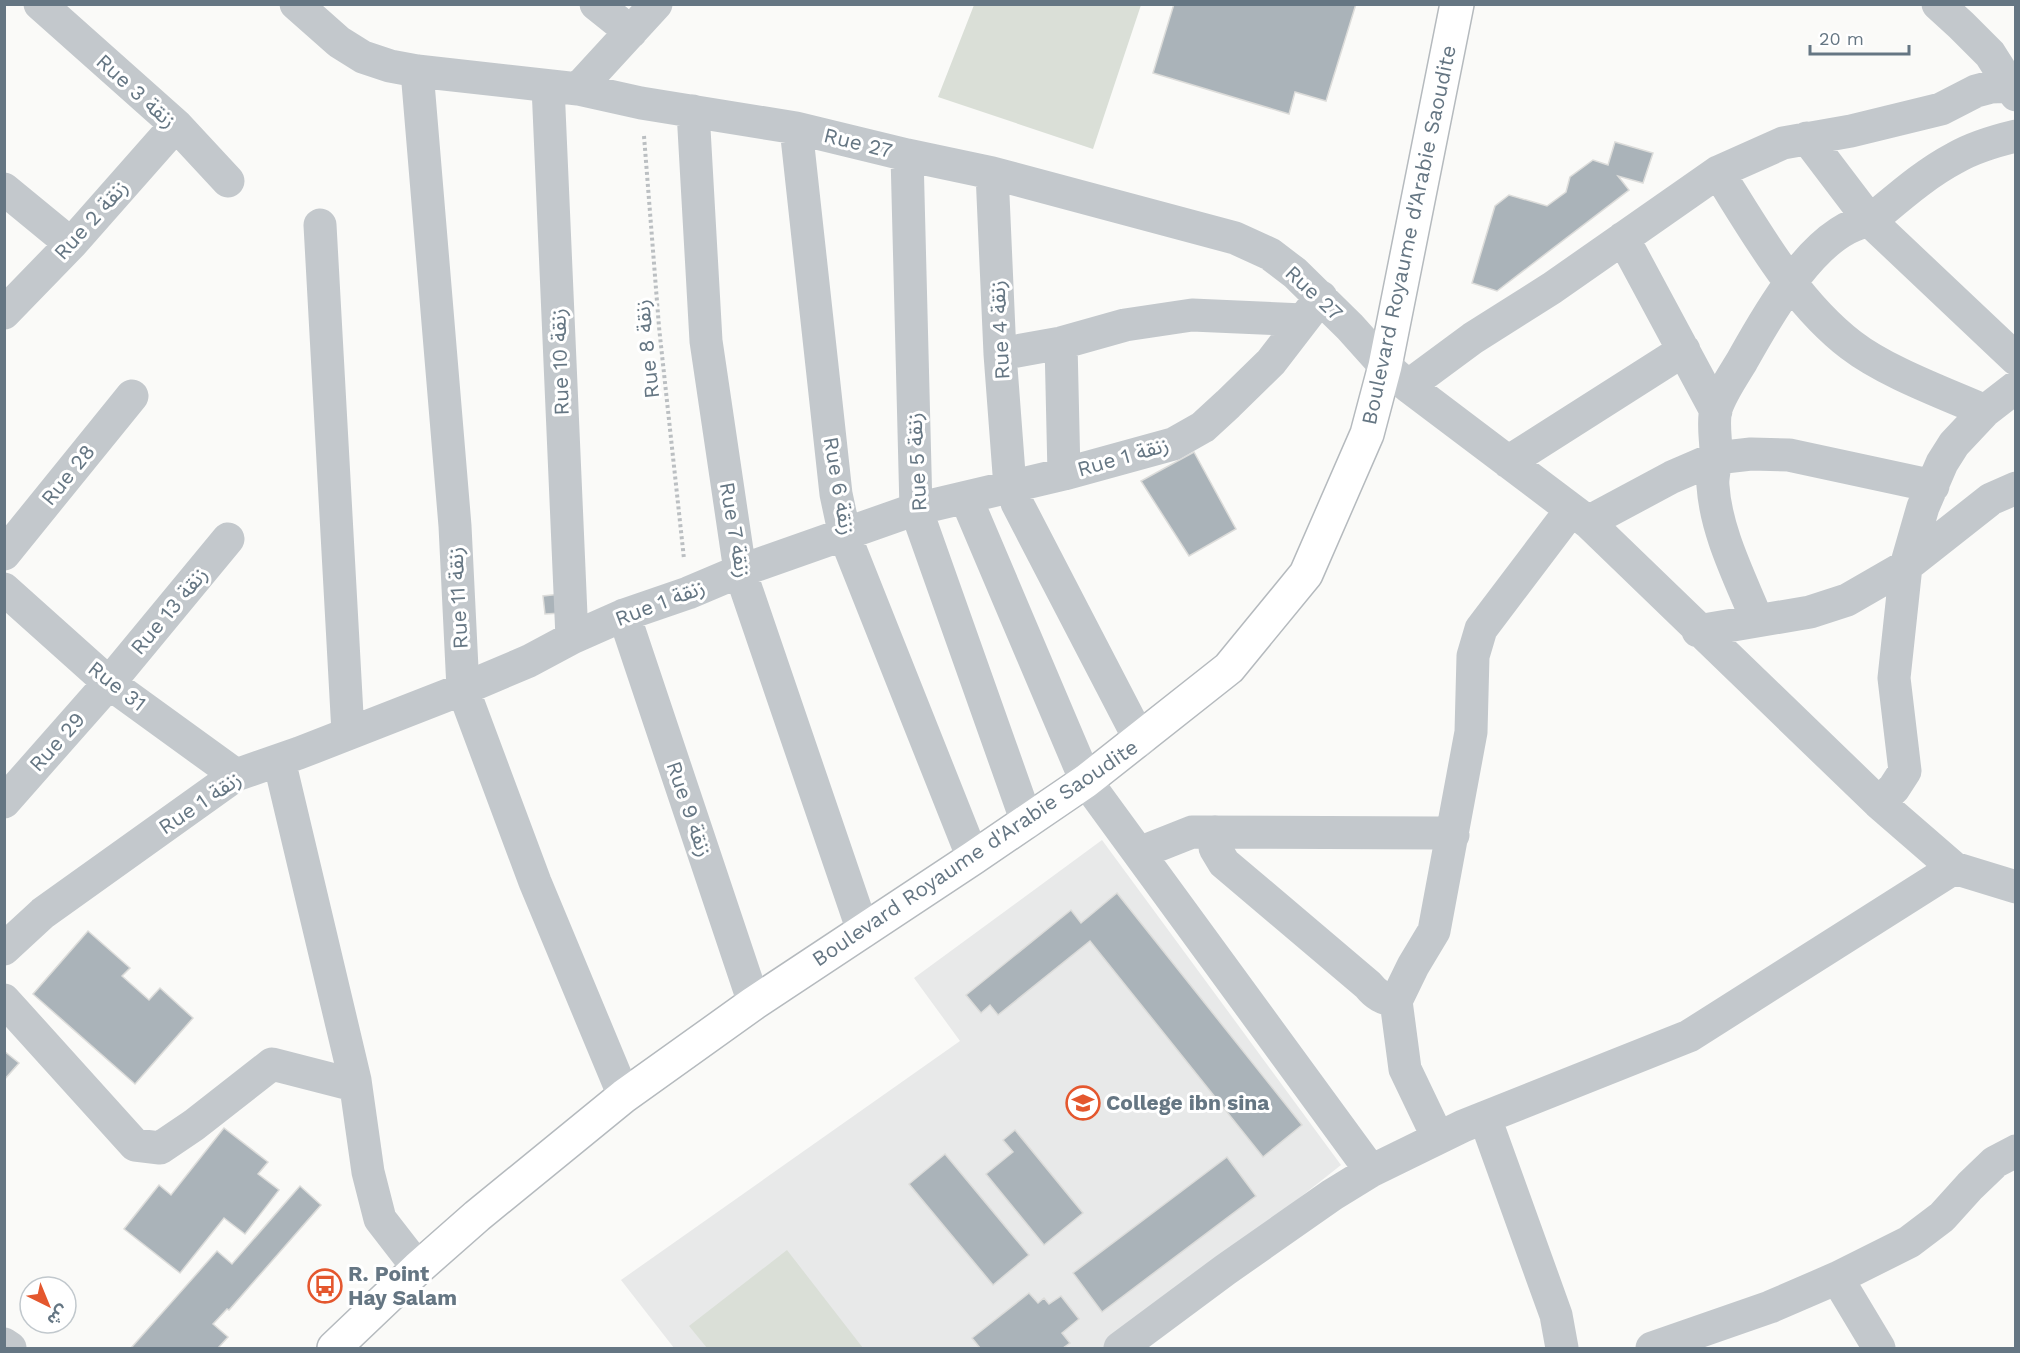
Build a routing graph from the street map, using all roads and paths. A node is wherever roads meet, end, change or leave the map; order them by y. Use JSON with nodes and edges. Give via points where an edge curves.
{"nodes":[{"id":1,"x":40,"y":4,"type":"edge"},
{"id":2,"x":296,"y":4,"type":"edge"},
{"id":3,"x":596,"y":4,"type":"edge"},
{"id":4,"x":656,"y":4,"type":"edge"},
{"id":5,"x":1457,"y":4,"type":"edge"},
{"id":6,"x":1938,"y":4,"type":"edge"},
{"id":7,"x":631,"y":32,"type":"junction"},
{"id":8,"x":417,"y":71,"type":"junction"},
{"id":9,"x":563,"y":88,"type":"junction"},
{"id":10,"x":2014,"y":90,"type":"edge"},
{"id":11,"x":641,"y":103,"type":"junction"},
{"id":12,"x":693,"y":111,"type":"junction"},
{"id":13,"x":176,"y":125,"type":"junction"},
{"id":14,"x":796,"y":128,"type":"junction"},
{"id":15,"x":2016,"y":136,"type":"edge"},
{"id":16,"x":1807,"y":138,"type":"junction"},
{"id":17,"x":907,"y":155,"type":"junction"},
{"id":18,"x":992,"y":172,"type":"junction"},
{"id":19,"x":1718,"y":172,"type":"junction"},
{"id":20,"x":228,"y":181,"type":"dead end"},
{"id":21,"x":4,"y":189,"type":"edge"},
{"id":22,"x":1870,"y":221,"type":"junction"},
{"id":23,"x":320,"y":225,"type":"dead end"},
{"id":24,"x":1623,"y":238,"type":"junction"},
{"id":25,"x":71,"y":244,"type":"junction"},
{"id":26,"x":1789,"y":283,"type":"junction"},
{"id":27,"x":1312,"y":308,"type":"junction"},
{"id":28,"x":4,"y":313,"type":"edge"},
{"id":29,"x":1061,"y":343,"type":"junction"},
{"id":30,"x":1684,"y":350,"type":"junction"},
{"id":31,"x":1000,"y":354,"type":"junction"},
{"id":32,"x":2016,"y":359,"type":"edge"},
{"id":33,"x":1397,"y":376,"type":"junction"},
{"id":34,"x":2016,"y":387,"type":"edge"},
{"id":35,"x":132,"y":396,"type":"dead end"},
{"id":36,"x":1716,"y":411,"type":"junction"},
{"id":37,"x":1985,"y":411,"type":"junction"},
{"id":38,"x":1716,"y":458,"type":"junction"},
{"id":39,"x":1508,"y":462,"type":"junction"},
{"id":40,"x":1064,"y":474,"type":"junction"},
{"id":41,"x":1933,"y":486,"type":"junction"},
{"id":42,"x":2016,"y":488,"type":"edge"},
{"id":43,"x":1014,"y":495,"type":"junction"},
{"id":44,"x":966,"y":498,"type":"junction"},
{"id":45,"x":916,"y":509,"type":"junction"},
{"id":46,"x":1579,"y":516,"type":"junction"},
{"id":47,"x":845,"y":536,"type":"junction"},
{"id":48,"x":228,"y":539,"type":"dead end"},
{"id":49,"x":4,"y":554,"type":"edge"},
{"id":50,"x":1906,"y":566,"type":"junction"},
{"id":51,"x":740,"y":571,"type":"junction"},
{"id":52,"x":4,"y":589,"type":"edge"},
{"id":53,"x":688,"y":593,"type":"junction"},
{"id":54,"x":624,"y":615,"type":"junction"},
{"id":55,"x":1757,"y":620,"type":"junction"},
{"id":56,"x":1698,"y":631,"type":"junction"},
{"id":57,"x":572,"y":638,"type":"junction"},
{"id":58,"x":110,"y":683,"type":"junction"},
{"id":59,"x":463,"y":689,"type":"junction"},
{"id":60,"x":348,"y":733,"type":"junction"},
{"id":61,"x":1140,"y":740,"type":"junction"},
{"id":62,"x":279,"y":760,"type":"junction"},
{"id":63,"x":236,"y":775,"type":"junction"},
{"id":64,"x":1086,"y":781,"type":"junction"},
{"id":65,"x":4,"y":802,"type":"edge"},
{"id":66,"x":1879,"y":803,"type":"junction"},
{"id":67,"x":1027,"y":822,"type":"junction"},
{"id":68,"x":1215,"y":832,"type":"junction"},
{"id":69,"x":1453,"y":835,"type":"junction"},
{"id":70,"x":1139,"y":853,"type":"junction"},
{"id":71,"x":973,"y":858,"type":"junction"},
{"id":72,"x":1954,"y":868,"type":"junction"},
{"id":73,"x":2016,"y":887,"type":"edge"},
{"id":74,"x":863,"y":931,"type":"junction"},
{"id":75,"x":4,"y":949,"type":"edge"},
{"id":76,"x":4,"y":1000,"type":"edge"},
{"id":77,"x":1396,"y":1001,"type":"junction"},
{"id":78,"x":754,"y":1003,"type":"junction"},
{"id":79,"x":355,"y":1080,"type":"junction"},
{"id":80,"x":624,"y":1096,"type":"junction"},
{"id":81,"x":1485,"y":1118,"type":"junction"},
{"id":82,"x":1438,"y":1138,"type":"junction"},
{"id":83,"x":2016,"y":1151,"type":"edge"},
{"id":84,"x":1371,"y":1172,"type":"junction"},
{"id":85,"x":418,"y":1268,"type":"junction"},
{"id":86,"x":1837,"y":1278,"type":"junction"},
{"id":87,"x":4,"y":1344,"type":"edge"},
{"id":88,"x":1133,"y":1345,"type":"edge"},
{"id":89,"x":10,"y":1348,"type":"edge"},
{"id":90,"x":334,"y":1348,"type":"edge"},
{"id":91,"x":1562,"y":1348,"type":"edge"},
{"id":92,"x":1652,"y":1348,"type":"edge"},
{"id":93,"x":1879,"y":1348,"type":"edge"}],
"edges":[{"from":1,"to":13,"type":"street","name":"Rue 3 زنقة"},
{"from":2,"to":8,"type":"street","name":"Rue 27","via":[[339,42],[363,57]]},
{"from":3,"to":7,"type":"street"},
{"from":4,"to":7,"type":"street"},
{"from":5,"to":33,"type":"main road","name":"Boulevard Royaume d'Arabie Saoudite"},
{"from":6,"to":10,"type":"street","via":[[1990,54]]},
{"from":7,"to":9,"type":"street"},
{"from":8,"to":9,"type":"street","name":"Rue 27"},
{"from":8,"to":59,"type":"street","name":"Rue 11 زنقة","via":[[455,526]]},
{"from":9,"to":11,"type":"street","name":"Rue 27"},
{"from":9,"to":57,"type":"street","name":"Rue 10 زنقة"},
{"from":10,"to":16,"type":"street","via":[[1991,87],[1941,109]]},
{"from":11,"to":12,"type":"street","name":"Rue 27"},
{"from":11,"to":53,"type":"path","name":"Rue 8 زنقة","via":[[659,327]]},
{"from":12,"to":14,"type":"street","name":"Rue 27"},
{"from":12,"to":51,"type":"street","name":"Rue 7 زنقة","via":[[706,341]]},
{"from":13,"to":20,"type":"street","name":"Rue 3 زنقة"},
{"from":13,"to":25,"type":"street","name":"Rue 2 زنقة"},
{"from":14,"to":17,"type":"street","name":"Rue 27"},
{"from":14,"to":47,"type":"street","name":"Rue 6 زنقة","via":[[836,494]]},
{"from":15,"to":22,"type":"street","via":[[1956,157],[1913,185]]},
{"from":16,"to":19,"type":"street","via":[[1783,143]]},
{"from":16,"to":22,"type":"street"},
{"from":17,"to":18,"type":"street","name":"Rue 27"},
{"from":17,"to":45,"type":"street","name":"Rue 5 زنقة"},
{"from":18,"to":27,"type":"street","name":"Rue 27","via":[[1234,238],[1270,254],[1295,273]]},
{"from":18,"to":31,"type":"street","name":"Rue 4 زنقة"},
{"from":19,"to":24,"type":"street"},
{"from":19,"to":26,"type":"street"},
{"from":21,"to":25,"type":"street"},
{"from":22,"to":26,"type":"street","via":[[1848,228],[1833,239]]},
{"from":22,"to":32,"type":"street"},
{"from":23,"to":60,"type":"street"},
{"from":24,"to":30,"type":"street"},
{"from":24,"to":33,"type":"street","via":[[1473,338]]},
{"from":25,"to":28,"type":"street","name":"Rue 2 زنقة"},
{"from":26,"to":36,"type":"street"},
{"from":26,"to":37,"type":"street","via":[[1838,334],[1867,356]]},
{"from":27,"to":29,"type":"street","via":[[1192,315],[1125,325]]},
{"from":27,"to":33,"type":"street","name":"Rue 27"},
{"from":27,"to":40,"type":"street","name":"Rue 1 زنقة","via":[[1271,362],[1203,427],[1173,444]]},
{"from":29,"to":31,"type":"street"},
{"from":29,"to":40,"type":"street"},
{"from":30,"to":36,"type":"street"},
{"from":30,"to":39,"type":"street"},
{"from":31,"to":43,"type":"street","name":"Rue 4 زنقة"},
{"from":33,"to":39,"type":"street","name":"Rue 27"},
{"from":33,"to":61,"type":"main road","name":"Boulevard Royaume d'Arabie Saoudite","via":[[1366,434],[1306,574],[1229,669]]},
{"from":34,"to":37,"type":"street"},
{"from":35,"to":49,"type":"street","name":"Rue 28"},
{"from":36,"to":38,"type":"street"},
{"from":37,"to":41,"type":"street","via":[[1954,444]]},
{"from":38,"to":41,"type":"street","via":[[1789,454]]},
{"from":38,"to":46,"type":"street"},
{"from":38,"to":55,"type":"street","via":[[1713,486],[1722,532]]},
{"from":39,"to":46,"type":"street","name":"Rue 27"},
{"from":40,"to":43,"type":"street","name":"Rue 1 زنقة"},
{"from":41,"to":50,"type":"street"},
{"from":42,"to":50,"type":"street","via":[[1991,499]]},
{"from":43,"to":44,"type":"street","name":"Rue 1 زنقة"},
{"from":43,"to":61,"type":"street","name":"Rue 4 زنقة"},
{"from":44,"to":45,"type":"street","name":"Rue 1 زنقة"},
{"from":44,"to":64,"type":"street"},
{"from":45,"to":47,"type":"street","name":"Rue 1 زنقة"},
{"from":45,"to":67,"type":"street","name":"Rue 5 زنقة"},
{"from":46,"to":56,"type":"street","name":"Rue 27"},
{"from":46,"to":69,"type":"street","via":[[1481,629],[1473,656],[1471,732]]},
{"from":47,"to":51,"type":"street","name":"Rue 1 زنقة"},
{"from":47,"to":71,"type":"street","name":"Rue 6 زنقة"},
{"from":48,"to":58,"type":"street","name":"Rue 13 زنقة"},
{"from":50,"to":55,"type":"street","via":[[1847,600],[1810,612]]},
{"from":50,"to":66,"type":"street","via":[[1894,678],[1905,771]]},
{"from":51,"to":53,"type":"street","name":"Rue 1 زنقة"},
{"from":51,"to":74,"type":"street","name":"Rue 7 زنقة"},
{"from":52,"to":58,"type":"street","name":"Rue 31"},
{"from":53,"to":54,"type":"street","name":"Rue 1 زنقة"},
{"from":54,"to":57,"type":"street","name":"Rue 1 زنقة"},
{"from":54,"to":78,"type":"street","name":"Rue 9 زنقة"},
{"from":55,"to":56,"type":"street"},
{"from":56,"to":66,"type":"street","name":"Rue 27"},
{"from":57,"to":59,"type":"street","name":"Rue 1 زنقة"},
{"from":58,"to":63,"type":"street","name":"Rue 31"},
{"from":58,"to":65,"type":"street","name":"Rue 29"},
{"from":59,"to":60,"type":"street","name":"Rue 1 زنقة"},
{"from":59,"to":80,"type":"street","name":"Rue 11 زنقة","via":[[535,882]]},
{"from":60,"to":62,"type":"street","name":"Rue 1 زنقة"},
{"from":61,"to":64,"type":"main road","name":"Boulevard Royaume d'Arabie Saoudite"},
{"from":62,"to":63,"type":"street","name":"Rue 1 زنقة"},
{"from":62,"to":79,"type":"street"},
{"from":63,"to":75,"type":"street","name":"Rue 1 زنقة","via":[[43,914]]},
{"from":64,"to":67,"type":"main road","name":"Boulevard Royaume d'Arabie Saoudite"},
{"from":64,"to":70,"type":"street"},
{"from":66,"to":72,"type":"street","name":"Rue 27"},
{"from":67,"to":71,"type":"main road","name":"Boulevard Royaume d'Arabie Saoudite"},
{"from":68,"to":69,"type":"street"},
{"from":68,"to":70,"type":"street","via":[[1192,832]]},
{"from":68,"to":77,"type":"street","via":[[1215,848],[1224,863],[1376,995]]},
{"from":69,"to":77,"type":"street","via":[[1434,931]]},
{"from":70,"to":84,"type":"street"},
{"from":71,"to":74,"type":"main road","name":"Boulevard Royaume d'Arabie Saoudite"},
{"from":72,"to":73,"type":"street"},
{"from":72,"to":81,"type":"street","via":[[1689,1036]]},
{"from":74,"to":78,"type":"main road","name":"Boulevard Royaume d'Arabie Saoudite"},
{"from":76,"to":79,"type":"street","via":[[135,1145],[160,1148],[272,1064],[346,1083]]},
{"from":77,"to":82,"type":"street","via":[[1405,1069]]},
{"from":78,"to":80,"type":"main road","name":"Boulevard Royaume d'Arabie Saoudite"},
{"from":79,"to":85,"type":"street","via":[[368,1172],[380,1219]]},
{"from":80,"to":85,"type":"main road","name":"Boulevard Royaume d'Arabie Saoudite"},
{"from":81,"to":82,"type":"street"},
{"from":81,"to":91,"type":"street","via":[[1557,1315]]},
{"from":82,"to":84,"type":"street"},
{"from":83,"to":86,"type":"street","via":[[1995,1162],[1925,1231]]},
{"from":84,"to":88,"type":"street","via":[[1332,1195]]},
{"from":85,"to":90,"type":"main road","name":"Boulevard Royaume d'Arabie Saoudite"},
{"from":86,"to":92,"type":"street","via":[[1761,1311]]},
{"from":86,"to":93,"type":"street"},
{"from":87,"to":89,"type":"street"}]}
